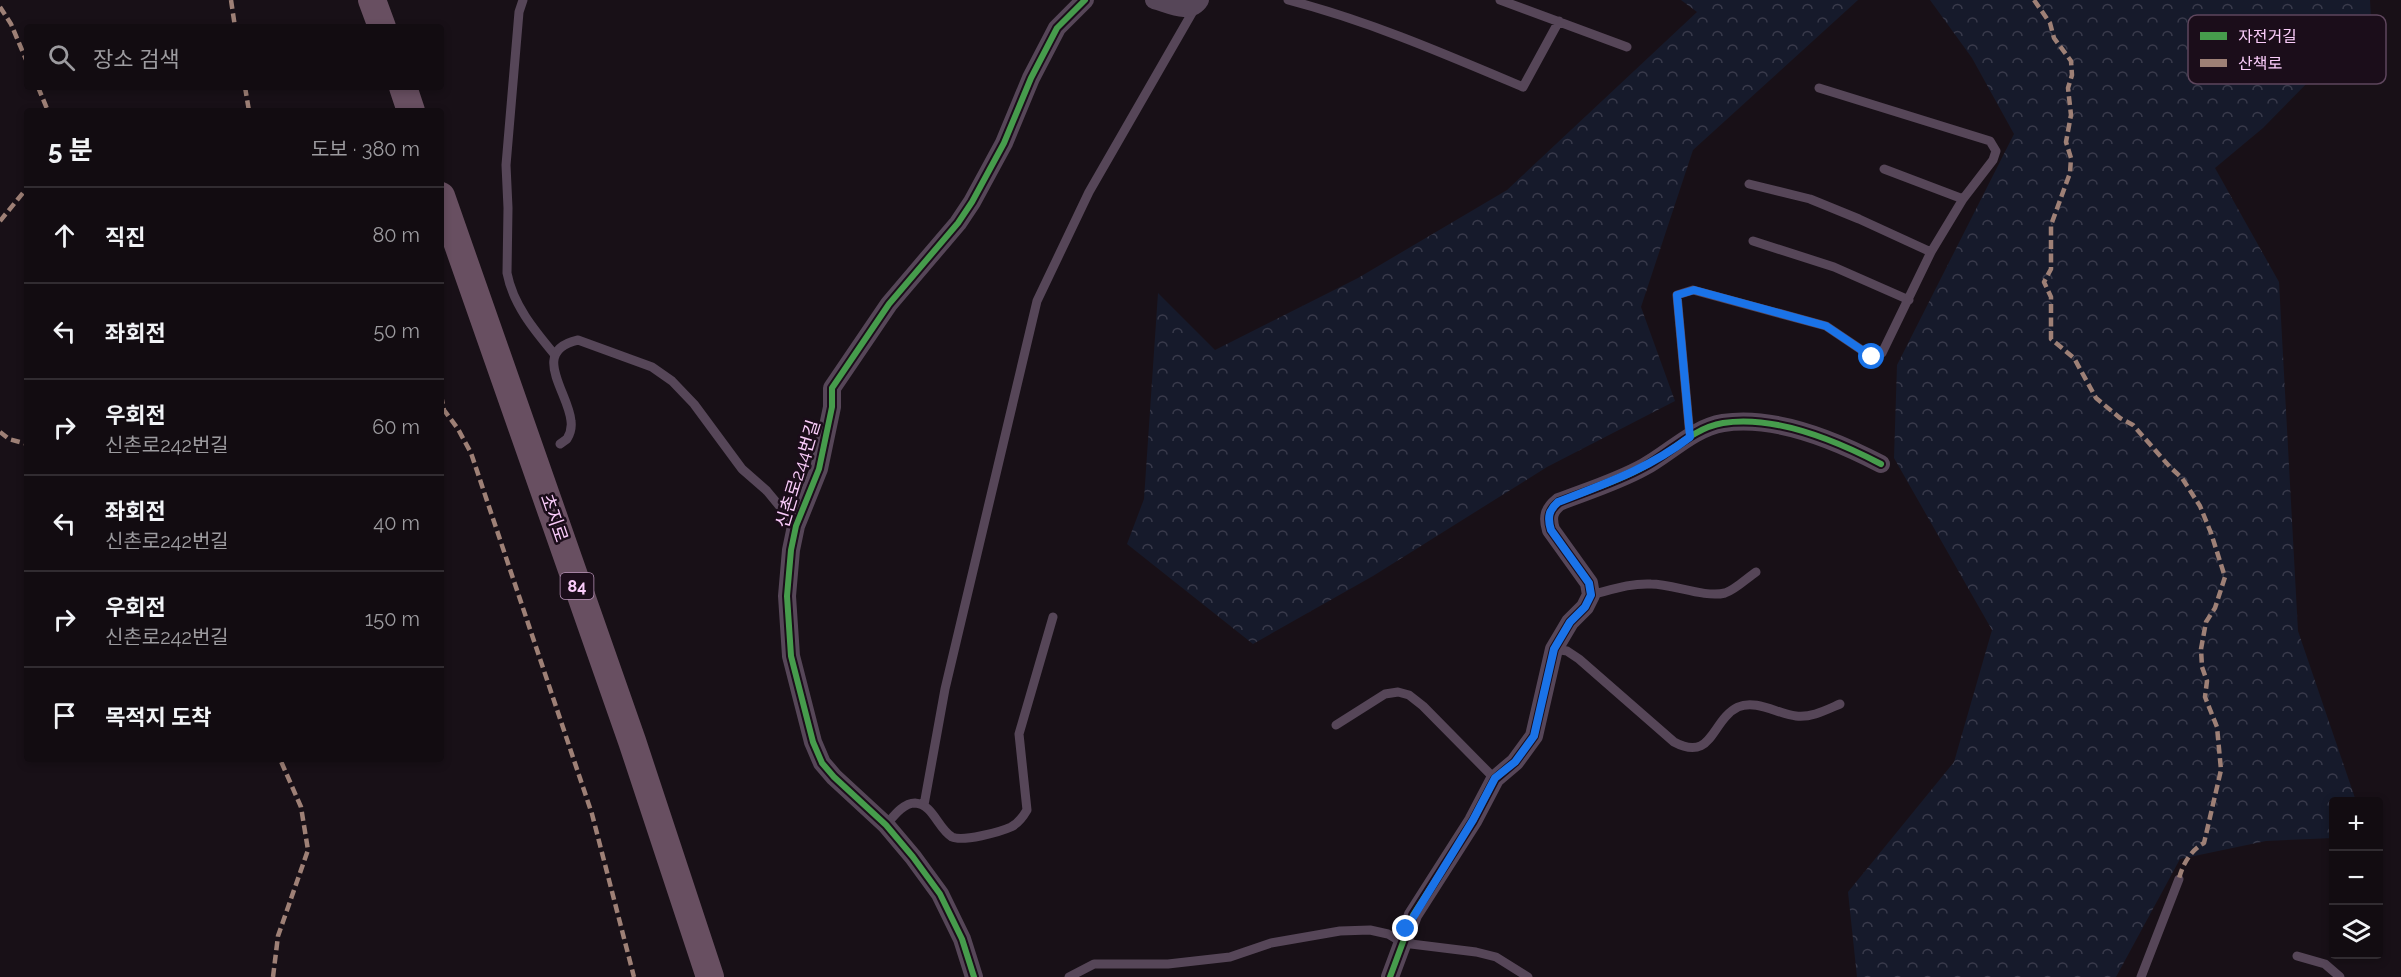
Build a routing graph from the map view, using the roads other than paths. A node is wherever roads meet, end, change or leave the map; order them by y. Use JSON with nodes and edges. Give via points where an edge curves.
{"nodes":[{"id":1,"x":372,"y":0,"type":"edge"},
{"id":2,"x":523,"y":0,"type":"edge"},
{"id":3,"x":1085,"y":0,"type":"edge"},
{"id":4,"x":1154,"y":0,"type":"edge"},
{"id":5,"x":1288,"y":0,"type":"edge"},
{"id":6,"x":1500,"y":0,"type":"edge"},
{"id":7,"x":1198,"y":3,"type":"edge"},
{"id":8,"x":1559,"y":21,"type":"junction"},
{"id":9,"x":381,"y":24,"type":"edge"},
{"id":10,"x":1627,"y":47,"type":"dead end"},
{"id":11,"x":1818,"y":88,"type":"dead end"},
{"id":12,"x":404,"y":90,"type":"edge"},
{"id":13,"x":410,"y":108,"type":"edge"},
{"id":14,"x":1884,"y":169,"type":"dead end"},
{"id":15,"x":1749,"y":184,"type":"dead end"},
{"id":16,"x":1963,"y":199,"type":"junction"},
{"id":17,"x":444,"y":205,"type":"edge"},
{"id":18,"x":1753,"y":240,"type":"dead end"},
{"id":19,"x":1931,"y":252,"type":"junction"},
{"id":20,"x":1909,"y":300,"type":"junction"},
{"id":21,"x":555,"y":355,"type":"junction"},
{"id":22,"x":1690,"y":437,"type":"junction"},
{"id":23,"x":560,"y":444,"type":"dead end"},
{"id":24,"x":1881,"y":464,"type":"dead end"},
{"id":25,"x":796,"y":526,"type":"junction"},
{"id":26,"x":1755,"y":572,"type":"dead end"},
{"id":27,"x":1591,"y":595,"type":"junction"},
{"id":28,"x":1053,"y":617,"type":"dead end"},
{"id":29,"x":1554,"y":649,"type":"junction"},
{"id":30,"x":1840,"y":704,"type":"dead end"},
{"id":31,"x":1336,"y":725,"type":"dead end"},
{"id":32,"x":1495,"y":778,"type":"junction"},
{"id":33,"x":924,"y":805,"type":"junction"},
{"id":34,"x":886,"y":825,"type":"junction"},
{"id":35,"x":2179,"y":879,"type":"dead end"},
{"id":36,"x":1403,"y":943,"type":"junction"},
{"id":37,"x":2297,"y":956,"type":"dead end"},
{"id":38,"x":710,"y":977,"type":"edge"},
{"id":39,"x":974,"y":977,"type":"edge"},
{"id":40,"x":1069,"y":977,"type":"edge"},
{"id":41,"x":1390,"y":977,"type":"edge"},
{"id":42,"x":1528,"y":977,"type":"edge"},
{"id":43,"x":2141,"y":977,"type":"edge"},
{"id":44,"x":2340,"y":977,"type":"edge"}],
"edges":[{"from":1,"to":9,"type":"main road"},
{"from":2,"to":21,"type":"lane","via":[[507,142],[507,273],[519,305]]},
{"from":3,"to":25,"type":"street","name":"신촌로244번길","via":[[1057,28],[972,202],[889,304],[832,388],[832,407],[819,469]]},
{"from":4,"to":7,"type":"street","via":[[1188,9]]},
{"from":5,"to":8,"type":"lane","via":[[1384,29],[1523,87]]},
{"from":6,"to":8,"type":"lane"},
{"from":7,"to":33,"type":"lane","via":[[1089,192],[1037,302],[945,689]]},
{"from":8,"to":10,"type":"lane"},
{"from":11,"to":16,"type":"lane","via":[[1990,141],[1996,151],[1993,160]]},
{"from":12,"to":13,"type":"main road"},
{"from":14,"to":16,"type":"lane"},
{"from":15,"to":19,"type":"lane","via":[[1810,199]]},
{"from":16,"to":19,"type":"lane"},
{"from":17,"to":38,"type":"main road","name":"초지로","number":"84","via":[[632,741]]},
{"from":18,"to":20,"type":"lane","via":[[1834,267]]},
{"from":19,"to":20,"type":"lane"},
{"from":20,"to":22,"type":"lane","via":[[1882,353],[1872,357],[1826,326],[1694,290],[1677,295]]},
{"from":21,"to":23,"type":"lane","via":[[555,376],[571,423],[567,440]]},
{"from":21,"to":25,"type":"lane","via":[[569,342],[578,340],[652,367],[684,392],[730,454]]},
{"from":22,"to":24,"type":"street","via":[[1705,428],[1743,421],[1804,431],[1854,449]]},
{"from":22,"to":27,"type":"street","via":[[1640,469],[1558,502],[1551,509],[1551,530],[1589,583]]},
{"from":25,"to":34,"type":"street","name":"신촌로244번길","via":[[787,596],[791,656],[805,719],[822,763]]},
{"from":26,"to":27,"type":"lane","via":[[1727,592],[1712,594],[1650,584]]},
{"from":27,"to":29,"type":"street"},
{"from":28,"to":33,"type":"lane","via":[[1019,734],[1026,810],[1023,818],[1013,826],[955,838]]},
{"from":29,"to":30,"type":"lane","via":[[1579,659],[1674,742],[1686,748],[1697,748],[1706,742],[1738,707],[1754,705],[1797,717],[1812,716]]},
{"from":29,"to":32,"type":"street","via":[[1534,736],[1515,762]]},
{"from":31,"to":32,"type":"lane","via":[[1385,694],[1409,695]]},
{"from":32,"to":36,"type":"street","via":[[1413,915]]},
{"from":33,"to":34,"type":"lane","via":[[904,806]]},
{"from":34,"to":39,"type":"street","name":"신촌로244번길","via":[[940,894],[962,939]]},
{"from":35,"to":43,"type":"lane"},
{"from":36,"to":40,"type":"lane","via":[[1370,930],[1341,931],[1271,943],[1230,957],[1168,964],[1094,964]]},
{"from":36,"to":41,"type":"street"},
{"from":36,"to":42,"type":"lane","via":[[1496,957]]},
{"from":37,"to":44,"type":"lane","via":[[2325,964]]}]}
